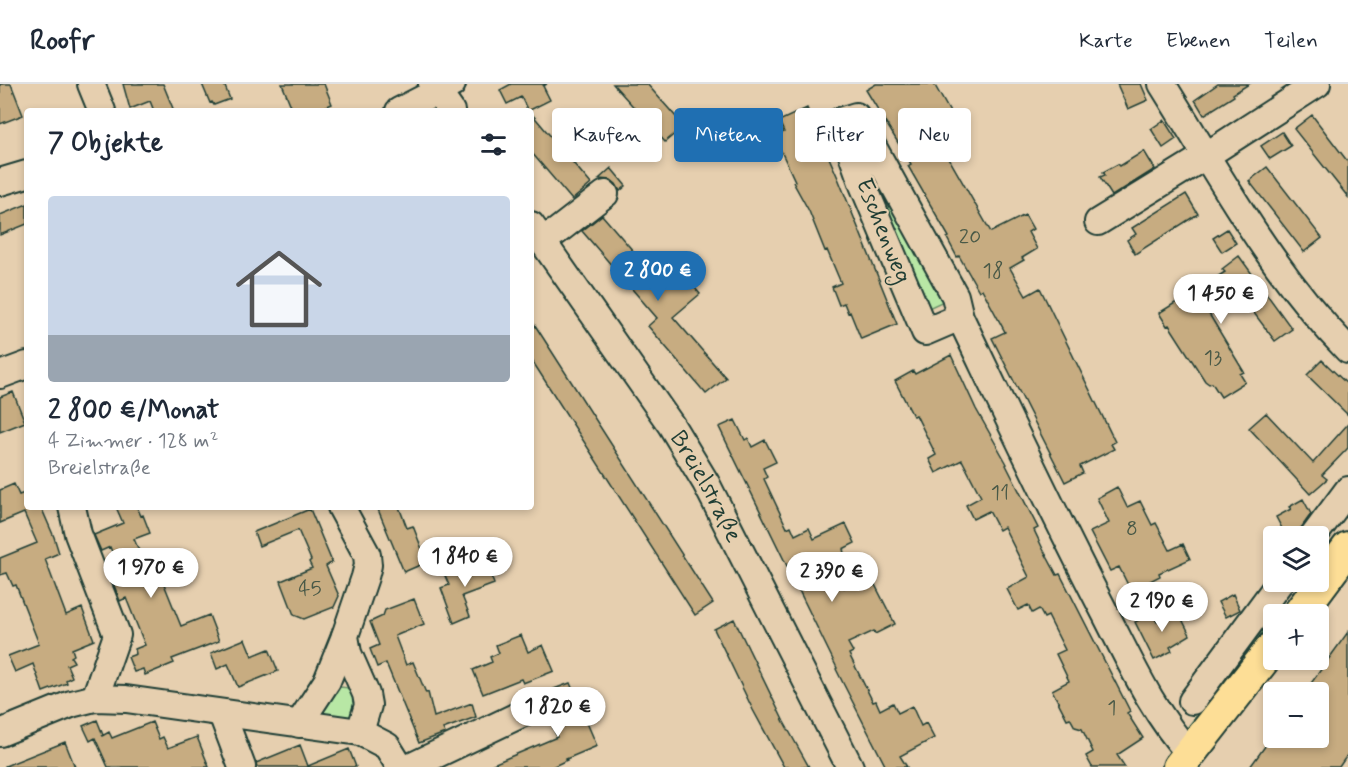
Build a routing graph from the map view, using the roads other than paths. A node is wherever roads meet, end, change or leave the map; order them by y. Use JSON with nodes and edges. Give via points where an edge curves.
{"nodes":[{"id":1,"x":91,"y":84,"type":"edge"},
{"id":2,"x":1162,"y":84,"type":"edge"},
{"id":3,"x":1317,"y":84,"type":"edge"},
{"id":4,"x":443,"y":93,"type":"edge"},
{"id":5,"x":101,"y":108,"type":"edge"},
{"id":6,"x":406,"y":108,"type":"edge"},
{"id":7,"x":1207,"y":155,"type":"junction"},
{"id":8,"x":24,"y":175,"type":"edge"},
{"id":9,"x":0,"y":182,"type":"edge"},
{"id":10,"x":605,"y":194,"type":"dead end"},
{"id":11,"x":1098,"y":222,"type":"dead end"},
{"id":12,"x":536,"y":232,"type":"edge"},
{"id":13,"x":960,"y":317,"type":"junction"},
{"id":14,"x":1348,"y":350,"type":"edge"},
{"id":15,"x":24,"y":366,"type":"edge"},
{"id":16,"x":0,"y":375,"type":"edge"},
{"id":17,"x":1348,"y":490,"type":"edge"},
{"id":18,"x":73,"y":510,"type":"edge"},
{"id":19,"x":343,"y":510,"type":"edge"},
{"id":20,"x":1321,"y":526,"type":"edge"},
{"id":21,"x":1348,"y":548,"type":"edge"},
{"id":22,"x":1273,"y":592,"type":"edge"},
{"id":23,"x":1306,"y":604,"type":"edge"},
{"id":24,"x":345,"y":636,"type":"junction"},
{"id":25,"x":1263,"y":660,"type":"edge"},
{"id":26,"x":95,"y":698,"type":"junction"},
{"id":27,"x":1192,"y":701,"type":"dead end"},
{"id":28,"x":534,"y":708,"type":"dead end"},
{"id":29,"x":222,"y":714,"type":"junction"},
{"id":30,"x":299,"y":724,"type":"junction"},
{"id":31,"x":0,"y":732,"type":"edge"},
{"id":32,"x":360,"y":732,"type":"junction"},
{"id":33,"x":1184,"y":760,"type":"edge"},
{"id":34,"x":242,"y":767,"type":"edge"},
{"id":35,"x":400,"y":767,"type":"edge"},
{"id":36,"x":410,"y":767,"type":"edge"},
{"id":37,"x":849,"y":767,"type":"edge"}],
"edges":[{"from":1,"to":5,"type":"street"},
{"from":2,"to":7,"type":"street"},
{"from":3,"to":7,"type":"street"},
{"from":4,"to":6,"type":"street"},
{"from":7,"to":11,"type":"street"},
{"from":7,"to":14,"type":"street","via":[[1265,250]]},
{"from":8,"to":9,"type":"street"},
{"from":10,"to":12,"type":"street","via":[[556,232]]},
{"from":12,"to":37,"type":"street","name":"Breielstraße","via":[[672,425],[706,483]]},
{"from":13,"to":13,"type":"street","name":"Eschenweg","via":[[925,332],[840,121],[856,116],[955,296]]},
{"from":13,"to":33,"type":"street","name":"Eschenweg","via":[[1057,519]]},
{"from":15,"to":16,"type":"street"},
{"from":17,"to":20,"type":"street"},
{"from":18,"to":26,"type":"street","via":[[117,635]]},
{"from":19,"to":24,"type":"street","via":[[363,545],[368,565]]},
{"from":21,"to":23,"type":"main road"},
{"from":22,"to":27,"type":"street"},
{"from":24,"to":30,"type":"street","via":[[327,681]]},
{"from":24,"to":32,"type":"street","via":[[368,705]]},
{"from":25,"to":33,"type":"main road"},
{"from":26,"to":29,"type":"street"},
{"from":26,"to":31,"type":"street"},
{"from":28,"to":36,"type":"street"},
{"from":29,"to":30,"type":"street"},
{"from":29,"to":34,"type":"street"},
{"from":30,"to":32,"type":"street"},
{"from":32,"to":35,"type":"street","via":[[387,746]]}]}
